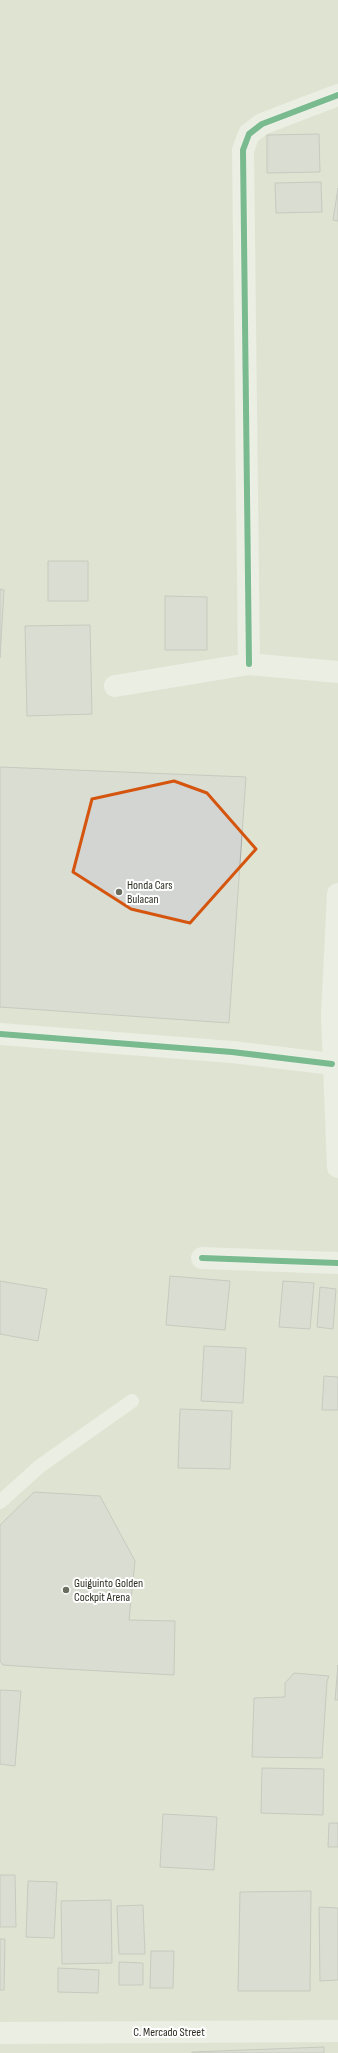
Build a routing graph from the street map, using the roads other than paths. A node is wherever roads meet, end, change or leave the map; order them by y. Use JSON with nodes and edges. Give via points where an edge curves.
{"nodes":[{"id":1,"x":338,"y":95,"type":"edge"},
{"id":2,"x":249,"y":664,"type":"junction"},
{"id":3,"x":338,"y":672,"type":"edge"},
{"id":4,"x":115,"y":686,"type":"dead end"},
{"id":5,"x":338,"y":894,"type":"edge"},
{"id":6,"x":0,"y":1034,"type":"edge"},
{"id":7,"x":332,"y":1064,"type":"junction"},
{"id":8,"x":338,"y":1167,"type":"edge"},
{"id":9,"x":202,"y":1258,"type":"dead end"},
{"id":10,"x":338,"y":1263,"type":"edge"},
{"id":11,"x":132,"y":1401,"type":"dead end"},
{"id":12,"x":0,"y":1502,"type":"edge"},
{"id":13,"x":338,"y":2031,"type":"edge"},
{"id":14,"x":0,"y":2033,"type":"edge"}],
"edges":[{"from":1,"to":2,"type":"street","via":[[262,124],[249,134],[243,150]]},
{"from":2,"to":3,"type":"street"},
{"from":2,"to":4,"type":"street"},
{"from":5,"to":7,"type":"street"},
{"from":6,"to":7,"type":"street","via":[[232,1052]]},
{"from":7,"to":8,"type":"street"},
{"from":9,"to":10,"type":"street"},
{"from":11,"to":12,"type":"lane","via":[[40,1466]]},
{"from":13,"to":14,"type":"street","name":"C. Mercado Street"}]}
